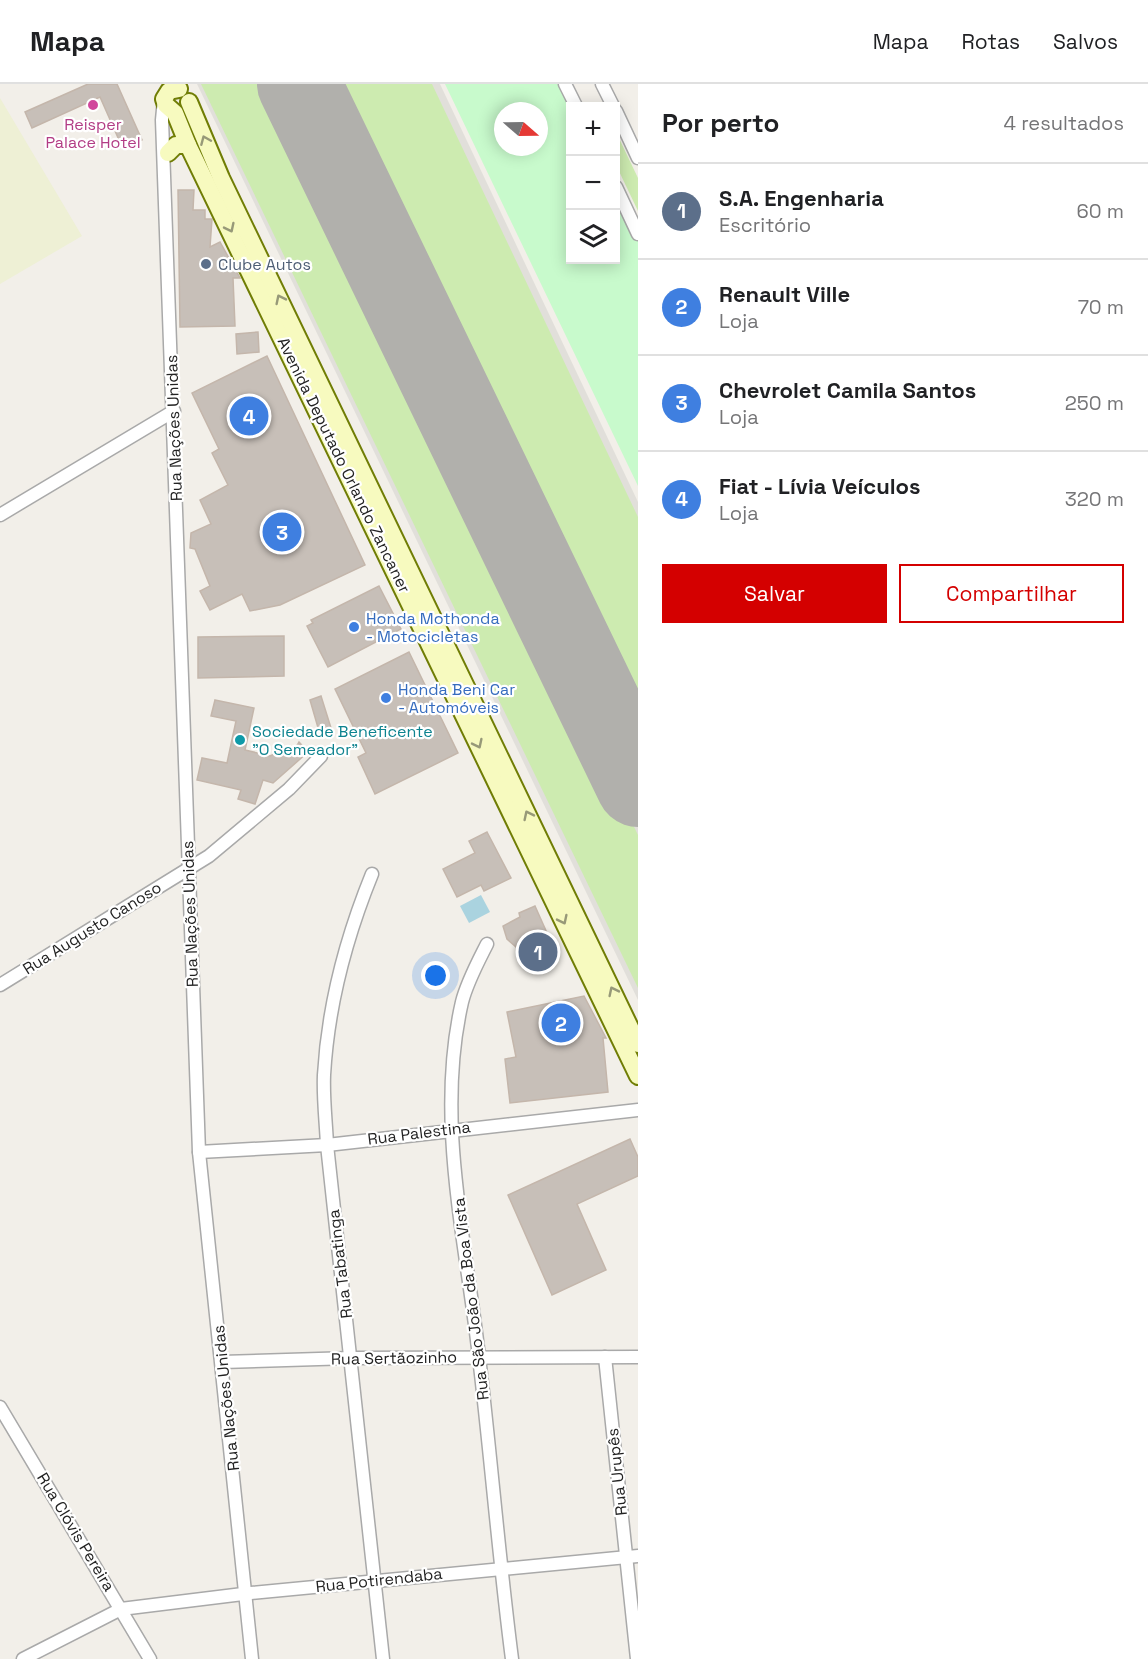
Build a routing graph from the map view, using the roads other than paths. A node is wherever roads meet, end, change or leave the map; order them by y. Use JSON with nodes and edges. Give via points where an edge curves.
{"nodes":[{"id":1,"x":565,"y":84,"type":"edge"},
{"id":2,"x":602,"y":84,"type":"edge"},
{"id":3,"x":173,"y":95,"type":"edge"},
{"id":4,"x":574,"y":102,"type":"edge"},
{"id":5,"x":611,"y":102,"type":"edge"},
{"id":6,"x":620,"y":121,"type":"edge"},
{"id":7,"x":188,"y":146,"type":"junction"},
{"id":8,"x":638,"y":158,"type":"edge"},
{"id":9,"x":166,"y":159,"type":"junction"},
{"id":10,"x":620,"y":198,"type":"edge"},
{"id":11,"x":638,"y":234,"type":"edge"},
{"id":12,"x":174,"y":411,"type":"junction"},
{"id":13,"x":0,"y":515,"type":"edge"},
{"id":14,"x":321,"y":756,"type":"dead end"},
{"id":15,"x":188,"y":868,"type":"junction"},
{"id":16,"x":372,"y":874,"type":"dead end"},
{"id":17,"x":486,"y":944,"type":"dead end"},
{"id":18,"x":0,"y":985,"type":"edge"},
{"id":19,"x":638,"y":1044,"type":"edge"},
{"id":20,"x":638,"y":1075,"type":"edge"},
{"id":21,"x":638,"y":1110,"type":"edge"},
{"id":22,"x":451,"y":1129,"type":"junction"},
{"id":23,"x":327,"y":1145,"type":"junction"},
{"id":24,"x":199,"y":1152,"type":"junction"},
{"id":25,"x":479,"y":1357,"type":"junction"},
{"id":26,"x":605,"y":1357,"type":"junction"},
{"id":27,"x":638,"y":1357,"type":"edge"},
{"id":28,"x":351,"y":1358,"type":"junction"},
{"id":29,"x":222,"y":1362,"type":"junction"},
{"id":30,"x":0,"y":1407,"type":"edge"},
{"id":31,"x":632,"y":1557,"type":"edge"},
{"id":32,"x":500,"y":1568,"type":"junction"},
{"id":33,"x":375,"y":1580,"type":"junction"},
{"id":34,"x":248,"y":1593,"type":"junction"},
{"id":35,"x":122,"y":1609,"type":"junction"},
{"id":36,"x":23,"y":1659,"type":"edge"},
{"id":37,"x":150,"y":1659,"type":"edge"},
{"id":38,"x":252,"y":1659,"type":"edge"},
{"id":39,"x":382,"y":1659,"type":"edge"},
{"id":40,"x":512,"y":1659,"type":"edge"},
{"id":41,"x":637,"y":1659,"type":"edge"}],
"edges":[{"from":1,"to":4,"type":"street"},
{"from":2,"to":5,"type":"street"},
{"from":3,"to":7,"type":"main road","name":"Avenida Deputado Orlando Zancaner"},
{"from":3,"to":9,"type":"street","name":"Rua Nações Unidas"},
{"from":19,"to":3,"type":"main road","name":"Avenida Deputado Orlando Zancaner","one_way":true,"via":[[221,178]]},
{"from":6,"to":8,"type":"street"},
{"from":7,"to":9,"type":"main road","via":[[176,145]]},
{"from":7,"to":20,"type":"main road","name":"Avenida Deputado Orlando Zancaner","one_way":true},
{"from":9,"to":12,"type":"street","name":"Rua Nações Unidas"},
{"from":10,"to":11,"type":"street"},
{"from":12,"to":13,"type":"street"},
{"from":12,"to":15,"type":"street","name":"Rua Nações Unidas"},
{"from":14,"to":15,"type":"street","name":"Rua Augusto Canoso","via":[[290,789],[209,856]]},
{"from":15,"to":18,"type":"street","name":"Rua Augusto Canoso"},
{"from":15,"to":24,"type":"street","name":"Rua Nações Unidas"},
{"from":16,"to":23,"type":"street","name":"Rua Tabatinga","via":[[355,915],[332,1002],[324,1076]]},
{"from":17,"to":22,"type":"street","name":"Rua São João da Boa Vista","via":[[462,1000],[451,1062]]},
{"from":21,"to":22,"type":"street","name":"Rua Palestina"},
{"from":22,"to":23,"type":"street","name":"Rua Palestina"},
{"from":22,"to":25,"type":"street","name":"Rua São João da Boa Vista"},
{"from":23,"to":24,"type":"street","name":"Rua Palestina"},
{"from":23,"to":28,"type":"street","name":"Rua Tabatinga"},
{"from":24,"to":29,"type":"street","name":"Rua Nações Unidas"},
{"from":25,"to":26,"type":"street","name":"Rua Sertãozinho"},
{"from":25,"to":28,"type":"street","name":"Rua Sertãozinho"},
{"from":25,"to":32,"type":"street","name":"Rua São João da Boa Vista"},
{"from":26,"to":27,"type":"street","name":"Rua Sertãozinho"},
{"from":26,"to":31,"type":"street","name":"Rua Urupês"},
{"from":28,"to":29,"type":"street","name":"Rua Sertãozinho"},
{"from":28,"to":33,"type":"street","name":"Rua Tabatinga"},
{"from":29,"to":34,"type":"street","name":"Rua Nações Unidas"},
{"from":30,"to":35,"type":"street","name":"Rua Clóvis Pereira"},
{"from":31,"to":32,"type":"street","name":"Rua Potirendaba"},
{"from":31,"to":41,"type":"street","name":"Rua Urupês"},
{"from":32,"to":33,"type":"street","name":"Rua Potirendaba"},
{"from":32,"to":40,"type":"street","name":"Rua São João da Boa Vista"},
{"from":33,"to":34,"type":"street","name":"Rua Potirendaba"},
{"from":33,"to":39,"type":"street","name":"Rua Tabatinga"},
{"from":34,"to":35,"type":"street","name":"Rua Potirendaba"},
{"from":34,"to":38,"type":"street","name":"Rua Nações Unidas"},
{"from":35,"to":36,"type":"street","name":"Rua Potirendaba"},
{"from":35,"to":37,"type":"street","name":"Rua Clóvis Pereira"}]}
